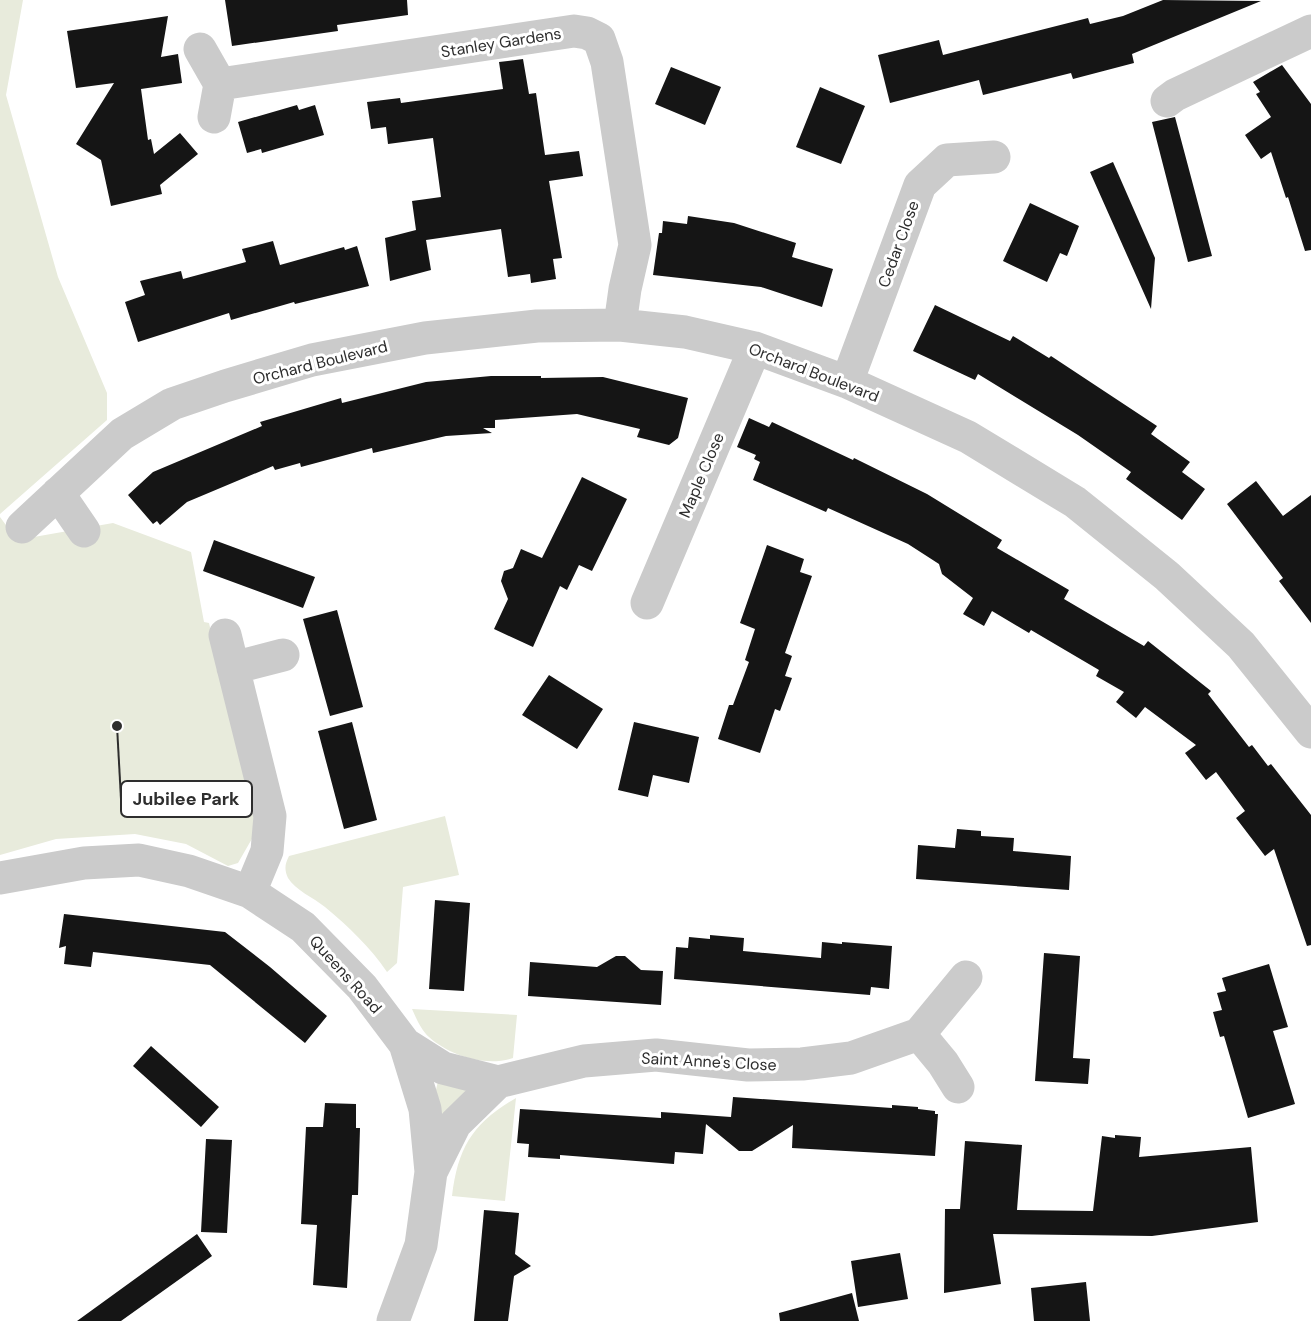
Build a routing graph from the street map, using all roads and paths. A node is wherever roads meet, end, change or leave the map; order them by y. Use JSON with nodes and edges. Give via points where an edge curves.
{"nodes":[{"id":1,"x":1311,"y":31,"type":"edge"},
{"id":2,"x":200,"y":49,"type":"dead end"},
{"id":3,"x":220,"y":84,"type":"junction"},
{"id":4,"x":1167,"y":101,"type":"dead end"},
{"id":5,"x":214,"y":117,"type":"dead end"},
{"id":6,"x":994,"y":157,"type":"dead end"},
{"id":7,"x":620,"y":325,"type":"junction"},
{"id":8,"x":755,"y":348,"type":"junction"},
{"id":9,"x":847,"y":382,"type":"junction"},
{"id":10,"x":58,"y":493,"type":"junction"},
{"id":11,"x":22,"y":526,"type":"dead end"},
{"id":12,"x":84,"y":531,"type":"dead end"},
{"id":13,"x":647,"y":603,"type":"dead end"},
{"id":14,"x":225,"y":635,"type":"dead end"},
{"id":15,"x":283,"y":655,"type":"dead end"},
{"id":16,"x":233,"y":668,"type":"junction"},
{"id":17,"x":1311,"y":732,"type":"edge"},
{"id":18,"x":0,"y":878,"type":"edge"},
{"id":19,"x":250,"y":892,"type":"junction"},
{"id":20,"x":966,"y":977,"type":"dead end"},
{"id":21,"x":919,"y":1034,"type":"junction"},
{"id":22,"x":405,"y":1044,"type":"junction"},
{"id":23,"x":498,"y":1082,"type":"junction"},
{"id":24,"x":958,"y":1087,"type":"dead end"},
{"id":25,"x":431,"y":1172,"type":"junction"},
{"id":26,"x":396,"y":1320,"type":"edge"}],
"edges":[{"from":1,"to":4,"type":"street"},
{"from":2,"to":3,"type":"street"},
{"from":3,"to":5,"type":"street"},
{"from":3,"to":7,"type":"street","name":"Stanley Gardens","via":[[574,31],[599,39],[608,62],[634,245]]},
{"from":6,"to":9,"type":"street","name":"Cedar Close","via":[[947,160],[920,185]]},
{"from":7,"to":8,"type":"street","name":"Orchard Boulevard","via":[[685,332]]},
{"from":7,"to":10,"type":"street","name":"Orchard Boulevard","via":[[537,326],[425,338],[312,360],[225,386],[172,404],[122,434]]},
{"from":8,"to":9,"type":"street","name":"Orchard Boulevard"},
{"from":8,"to":13,"type":"street","name":"Maple Close"},
{"from":9,"to":17,"type":"street","name":"Orchard Boulevard","via":[[968,437],[1075,502],[1167,576],[1241,645]]},
{"from":10,"to":11,"type":"street","name":"Orchard Boulevard"},
{"from":10,"to":12,"type":"street"},
{"from":14,"to":16,"type":"street"},
{"from":15,"to":16,"type":"street"},
{"from":16,"to":19,"type":"street","via":[[270,816],[267,851]]},
{"from":18,"to":19,"type":"street","name":"Queens Road","via":[[84,863],[140,860],[189,871]]},
{"from":19,"to":22,"type":"street","name":"Queens Road","via":[[303,927],[362,987]]},
{"from":20,"to":21,"type":"street"},
{"from":21,"to":23,"type":"street","name":"Saint Anne's Close","via":[[851,1058],[802,1064],[748,1065],[656,1056],[584,1061]]},
{"from":21,"to":24,"type":"street"},
{"from":22,"to":23,"type":"street","name":"Saint Anne's Close","via":[[443,1068]]},
{"from":22,"to":25,"type":"street","name":"Queens Road","via":[[425,1108]]},
{"from":23,"to":25,"type":"street","via":[[455,1124]]},
{"from":25,"to":26,"type":"street","name":"Queens Road","via":[[422,1245]]}]}
